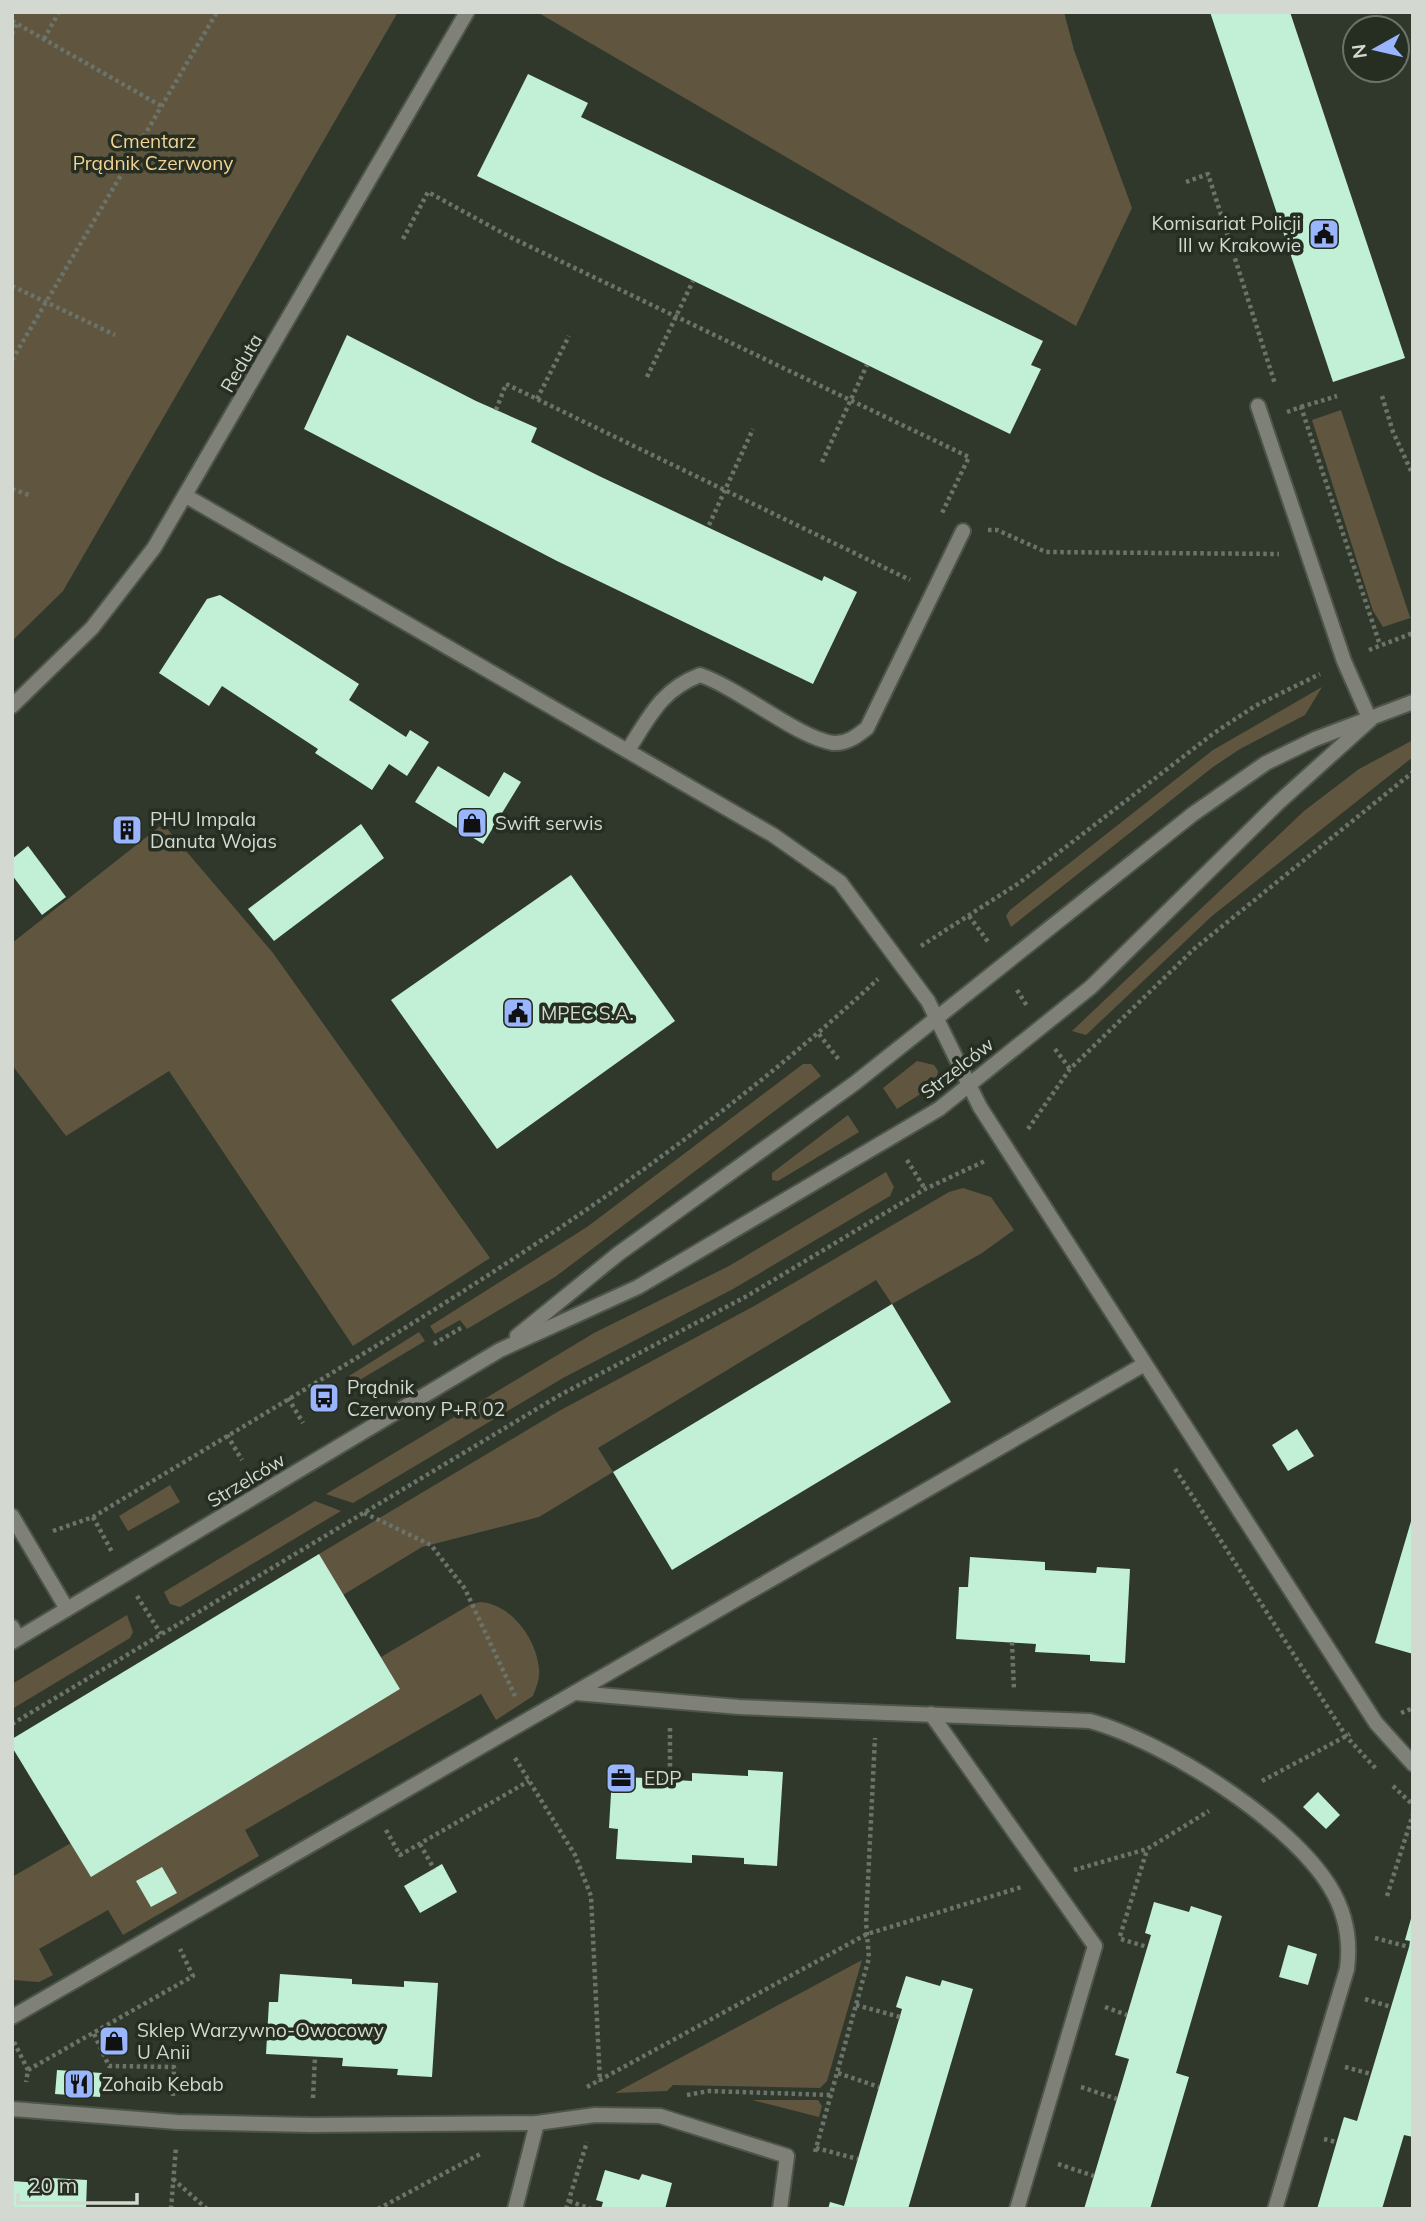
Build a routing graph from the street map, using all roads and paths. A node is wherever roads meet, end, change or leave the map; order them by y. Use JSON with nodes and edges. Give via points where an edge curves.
{"nodes":[{"id":1,"x":59,"y":12,"type":"edge"},
{"id":2,"x":217,"y":12,"type":"edge"},
{"id":3,"x":467,"y":12,"type":"edge"},
{"id":4,"x":15,"y":22,"type":"edge"},
{"id":5,"x":12,"y":34,"type":"edge"},
{"id":6,"x":44,"y":39,"type":"junction"},
{"id":7,"x":163,"y":107,"type":"junction"},
{"id":8,"x":1186,"y":182,"type":"dead end"},
{"id":9,"x":403,"y":239,"type":"dead end"},
{"id":10,"x":693,"y":281,"type":"dead end"},
{"id":11,"x":12,"y":286,"type":"edge"},
{"id":12,"x":46,"y":304,"type":"junction"},
{"id":13,"x":676,"y":315,"type":"junction"},
{"id":14,"x":115,"y":335,"type":"dead end"},
{"id":15,"x":569,"y":336,"type":"dead end"},
{"id":16,"x":12,"y":360,"type":"edge"},
{"id":17,"x":867,"y":365,"type":"dead end"},
{"id":18,"x":647,"y":377,"type":"dead end"},
{"id":19,"x":1277,"y":388,"type":"dead end"},
{"id":20,"x":1337,"y":396,"type":"dead end"},
{"id":21,"x":1382,"y":396,"type":"dead end"},
{"id":22,"x":537,"y":399,"type":"junction"},
{"id":23,"x":852,"y":400,"type":"junction"},
{"id":24,"x":1280,"y":400,"type":"dead end"},
{"id":25,"x":1258,"y":406,"type":"dead end"},
{"id":26,"x":1301,"y":407,"type":"junction"},
{"id":27,"x":496,"y":410,"type":"dead end"},
{"id":28,"x":753,"y":429,"type":"dead end"},
{"id":29,"x":822,"y":462,"type":"dead end"},
{"id":30,"x":1413,"y":475,"type":"edge"},
{"id":31,"x":12,"y":489,"type":"edge"},
{"id":32,"x":725,"y":490,"type":"junction"},
{"id":33,"x":29,"y":495,"type":"dead end"},
{"id":34,"x":186,"y":496,"type":"junction"},
{"id":35,"x":939,"y":519,"type":"dead end"},
{"id":36,"x":709,"y":526,"type":"dead end"},
{"id":37,"x":963,"y":531,"type":"joint"},
{"id":38,"x":1308,"y":554,"type":"junction"},
{"id":39,"x":915,"y":567,"type":"dead end"},
{"id":40,"x":909,"y":579,"type":"junction"},
{"id":41,"x":918,"y":584,"type":"dead end"},
{"id":42,"x":1413,"y":634,"type":"edge"},
{"id":43,"x":1380,"y":645,"type":"junction"},
{"id":44,"x":1370,"y":650,"type":"dead end"},
{"id":45,"x":1324,"y":672,"type":"dead end"},
{"id":46,"x":1413,"y":702,"type":"edge"},
{"id":47,"x":12,"y":706,"type":"edge"},
{"id":48,"x":1370,"y":720,"type":"junction"},
{"id":49,"x":628,"y":750,"type":"junction"},
{"id":50,"x":1413,"y":772,"type":"edge"},
{"id":51,"x":969,"y":916,"type":"junction"},
{"id":52,"x":992,"y":947,"type":"dead end"},
{"id":53,"x":915,"y":950,"type":"dead end"},
{"id":54,"x":885,"y":973,"type":"dead end"},
{"id":55,"x":1013,"y":984,"type":"dead end"},
{"id":56,"x":1026,"y":1004,"type":"dead end"},
{"id":57,"x":936,"y":1018,"type":"junction"},
{"id":58,"x":819,"y":1034,"type":"junction"},
{"id":59,"x":1052,"y":1045,"type":"dead end"},
{"id":60,"x":843,"y":1065,"type":"dead end"},
{"id":61,"x":1070,"y":1069,"type":"junction"},
{"id":62,"x":969,"y":1085,"type":"junction"},
{"id":63,"x":1021,"y":1139,"type":"dead end"},
{"id":64,"x":904,"y":1154,"type":"dead end"},
{"id":65,"x":990,"y":1158,"type":"dead end"},
{"id":66,"x":925,"y":1189,"type":"junction"},
{"id":67,"x":461,"y":1328,"type":"dead end"},
{"id":68,"x":434,"y":1344,"type":"dead end"},
{"id":69,"x":500,"y":1350,"type":"junction"},
{"id":70,"x":1143,"y":1365,"type":"junction"},
{"id":71,"x":288,"y":1398,"type":"junction"},
{"id":72,"x":303,"y":1423,"type":"dead end"},
{"id":73,"x":227,"y":1435,"type":"junction"},
{"id":74,"x":242,"y":1460,"type":"dead end"},
{"id":75,"x":364,"y":1513,"type":"junction"},
{"id":76,"x":12,"y":1517,"type":"edge"},
{"id":77,"x":93,"y":1517,"type":"junction"},
{"id":78,"x":44,"y":1535,"type":"dead end"},
{"id":79,"x":110,"y":1549,"type":"dead end"},
{"id":80,"x":140,"y":1601,"type":"dead end"},
{"id":81,"x":67,"y":1609,"type":"junction"},
{"id":82,"x":161,"y":1634,"type":"junction"},
{"id":83,"x":14,"y":1636,"type":"edge"},
{"id":84,"x":1012,"y":1642,"type":"dead end"},
{"id":85,"x":576,"y":1693,"type":"junction"},
{"id":86,"x":670,"y":1702,"type":"junction"},
{"id":87,"x":1413,"y":1708,"type":"edge"},
{"id":88,"x":875,"y":1712,"type":"junction"},
{"id":89,"x":931,"y":1713,"type":"junction"},
{"id":90,"x":1400,"y":1713,"type":"dead end"},
{"id":91,"x":1014,"y":1716,"type":"junction"},
{"id":92,"x":527,"y":1721,"type":"junction"},
{"id":93,"x":12,"y":1724,"type":"edge"},
{"id":94,"x":501,"y":1736,"type":"junction"},
{"id":95,"x":1346,"y":1736,"type":"dead end"},
{"id":96,"x":1413,"y":1763,"type":"edge"},
{"id":97,"x":1253,"y":1776,"type":"dead end"},
{"id":98,"x":670,"y":1780,"type":"dead end"},
{"id":99,"x":529,"y":1781,"type":"junction"},
{"id":100,"x":1262,"y":1782,"type":"junction"},
{"id":101,"x":1272,"y":1790,"type":"dead end"},
{"id":102,"x":1233,"y":1796,"type":"junction"},
{"id":103,"x":374,"y":1810,"type":"junction"},
{"id":104,"x":1413,"y":1814,"type":"edge"},
{"id":105,"x":420,"y":1844,"type":"junction"},
{"id":106,"x":1147,"y":1849,"type":"junction"},
{"id":107,"x":434,"y":1869,"type":"dead end"},
{"id":108,"x":1049,"y":1878,"type":"junction"},
{"id":109,"x":1387,"y":1896,"type":"dead end"},
{"id":110,"x":1372,"y":1926,"type":"dead end"},
{"id":111,"x":867,"y":1934,"type":"junction"},
{"id":112,"x":1375,"y":1938,"type":"junction"},
{"id":113,"x":1095,"y":1946,"type":"junction"},
{"id":114,"x":1409,"y":1947,"type":"dead end"},
{"id":115,"x":1371,"y":1949,"type":"dead end"},
{"id":116,"x":193,"y":1976,"type":"dead end"},
{"id":117,"x":856,"y":2005,"type":"junction"},
{"id":118,"x":12,"y":2017,"type":"edge"},
{"id":119,"x":900,"y":2017,"type":"dead end"},
{"id":120,"x":94,"y":2034,"type":"junction"},
{"id":121,"x":315,"y":2057,"type":"dead end"},
{"id":122,"x":28,"y":2070,"type":"dead end"},
{"id":123,"x":838,"y":2073,"type":"junction"},
{"id":124,"x":1056,"y":2078,"type":"junction"},
{"id":125,"x":600,"y":2080,"type":"junction"},
{"id":126,"x":879,"y":2087,"type":"dead end"},
{"id":127,"x":576,"y":2094,"type":"dead end"},
{"id":128,"x":831,"y":2095,"type":"junction"},
{"id":129,"x":1117,"y":2099,"type":"dead end"},
{"id":130,"x":12,"y":2109,"type":"edge"},
{"id":131,"x":595,"y":2115,"type":"junction"},
{"id":132,"x":660,"y":2116,"type":"junction"},
{"id":133,"x":174,"y":2122,"type":"junction"},
{"id":134,"x":537,"y":2123,"type":"junction"},
{"id":135,"x":312,"y":2125,"type":"junction"},
{"id":136,"x":816,"y":2148,"type":"junction"},
{"id":137,"x":488,"y":2150,"type":"dead end"},
{"id":138,"x":1033,"y":2155,"type":"junction"},
{"id":139,"x":788,"y":2156,"type":"junction"},
{"id":140,"x":858,"y":2159,"type":"dead end"},
{"id":141,"x":1094,"y":2176,"type":"dead end"},
{"id":142,"x":173,"y":2179,"type":"junction"},
{"id":143,"x":569,"y":2201,"type":"junction"},
{"id":144,"x":171,"y":2209,"type":"edge"},
{"id":145,"x":206,"y":2209,"type":"edge"},
{"id":146,"x":378,"y":2209,"type":"edge"},
{"id":147,"x":515,"y":2209,"type":"edge"},
{"id":148,"x":566,"y":2209,"type":"edge"},
{"id":149,"x":591,"y":2209,"type":"edge"},
{"id":150,"x":780,"y":2209,"type":"edge"},
{"id":151,"x":1017,"y":2209,"type":"edge"},
{"id":152,"x":1275,"y":2209,"type":"edge"}],
"edges":[{"from":1,"to":6,"type":"path"},
{"from":2,"to":7,"type":"path"},
{"from":3,"to":34,"type":"street","name":"Reduta"},
{"from":4,"to":5,"type":"path"},
{"from":4,"to":6,"type":"path"},
{"from":6,"to":7,"type":"path"},
{"from":7,"to":12,"type":"path"},
{"from":8,"to":19,"type":"path","via":[[1208,174]]},
{"from":9,"to":13,"type":"path","via":[[428,192],[510,237]]},
{"from":10,"to":13,"type":"path"},
{"from":11,"to":12,"type":"path"},
{"from":12,"to":14,"type":"path"},
{"from":12,"to":16,"type":"path"},
{"from":13,"to":18,"type":"path"},
{"from":13,"to":23,"type":"path"},
{"from":15,"to":22,"type":"path"},
{"from":17,"to":23,"type":"path"},
{"from":20,"to":26,"type":"path"},
{"from":21,"to":30,"type":"path"},
{"from":22,"to":27,"type":"path","via":[[506,384]]},
{"from":22,"to":32,"type":"path"},
{"from":23,"to":29,"type":"path"},
{"from":23,"to":35,"type":"path","via":[[969,457]]},
{"from":24,"to":26,"type":"path","via":[[1284,413]]},
{"from":25,"to":38,"type":"street"},
{"from":26,"to":43,"type":"path"},
{"from":28,"to":32,"type":"path"},
{"from":31,"to":33,"type":"path"},
{"from":32,"to":36,"type":"path"},
{"from":32,"to":40,"type":"path"},
{"from":34,"to":47,"type":"street","name":"Reduta","via":[[120,596],[68,654]]},
{"from":34,"to":49,"type":"street"},
{"from":37,"to":38,"type":"path","via":[[997,530],[1046,552]]},
{"from":37,"to":49,"type":"street","via":[[867,728],[855,739],[835,743],[816,738],[700,675],[658,701]]},
{"from":38,"to":48,"type":"street","via":[[1344,662]]},
{"from":39,"to":40,"type":"path"},
{"from":40,"to":41,"type":"path"},
{"from":42,"to":43,"type":"path"},
{"from":43,"to":44,"type":"path"},
{"from":45,"to":51,"type":"path","via":[[1255,706],[1214,733]]},
{"from":46,"to":48,"type":"street","name":"Strzelców"},
{"from":48,"to":57,"type":"street","name":"Strzelców","via":[[1266,764],[1203,806]]},
{"from":48,"to":62,"type":"street","name":"Strzelców","via":[[1279,802],[1091,987]]},
{"from":49,"to":57,"type":"street","via":[[773,835],[840,881]]},
{"from":50,"to":61,"type":"path","via":[[1210,936]]},
{"from":51,"to":52,"type":"path"},
{"from":51,"to":53,"type":"path"},
{"from":54,"to":58,"type":"path"},
{"from":55,"to":56,"type":"path"},
{"from":57,"to":62,"type":"street"},
{"from":57,"to":69,"type":"street","name":"Strzelców","via":[[855,1083],[618,1254]]},
{"from":58,"to":60,"type":"path"},
{"from":58,"to":71,"type":"path","via":[[579,1218]]},
{"from":59,"to":61,"type":"path"},
{"from":61,"to":63,"type":"path"},
{"from":62,"to":69,"type":"street","name":"Strzelców","via":[[892,1138],[638,1287]]},
{"from":62,"to":70,"type":"street"},
{"from":64,"to":66,"type":"path"},
{"from":65,"to":66,"type":"path"},
{"from":66,"to":75,"type":"path","via":[[747,1296],[560,1395]]},
{"from":67,"to":68,"type":"path"},
{"from":69,"to":81,"type":"street","name":"Strzelców"},
{"from":70,"to":85,"type":"street"},
{"from":70,"to":96,"type":"street","via":[[1376,1723]]},
{"from":71,"to":72,"type":"path"},
{"from":71,"to":73,"type":"path"},
{"from":73,"to":74,"type":"path"},
{"from":73,"to":77,"type":"path"},
{"from":75,"to":82,"type":"path"},
{"from":75,"to":92,"type":"path","via":[[430,1545],[475,1607]]},
{"from":76,"to":81,"type":"street"},
{"from":77,"to":78,"type":"path"},
{"from":77,"to":79,"type":"path"},
{"from":80,"to":82,"type":"path"},
{"from":81,"to":83,"type":"street","name":"Strzelców"},
{"from":82,"to":93,"type":"path"},
{"from":84,"to":91,"type":"path"},
{"from":85,"to":86,"type":"street"},
{"from":85,"to":92,"type":"street"},
{"from":86,"to":88,"type":"street"},
{"from":86,"to":98,"type":"path"},
{"from":87,"to":90,"type":"path"},
{"from":88,"to":89,"type":"street"},
{"from":88,"to":111,"type":"path"},
{"from":89,"to":91,"type":"street"},
{"from":89,"to":108,"type":"street"},
{"from":91,"to":102,"type":"street","via":[[1090,1721],[1121,1729]]},
{"from":92,"to":94,"type":"street"},
{"from":94,"to":99,"type":"path"},
{"from":94,"to":103,"type":"street"},
{"from":95,"to":100,"type":"path"},
{"from":97,"to":100,"type":"path"},
{"from":99,"to":105,"type":"path"},
{"from":99,"to":125,"type":"path","via":[[575,1855],[591,1896]]},
{"from":100,"to":101,"type":"path"},
{"from":100,"to":102,"type":"path"},
{"from":102,"to":106,"type":"path"},
{"from":102,"to":152,"type":"street","via":[[1261,1815],[1316,1867],[1331,1888],[1350,1944],[1347,1969]]},
{"from":103,"to":105,"type":"path","via":[[400,1855]]},
{"from":103,"to":118,"type":"street"},
{"from":104,"to":109,"type":"path"},
{"from":105,"to":107,"type":"path"},
{"from":106,"to":108,"type":"path"},
{"from":106,"to":113,"type":"path","via":[[1120,1938]]},
{"from":108,"to":111,"type":"path"},
{"from":108,"to":113,"type":"street"},
{"from":110,"to":112,"type":"path"},
{"from":111,"to":117,"type":"path","via":[[869,1958]]},
{"from":111,"to":125,"type":"path"},
{"from":112,"to":114,"type":"path"},
{"from":112,"to":115,"type":"path"},
{"from":113,"to":124,"type":"street"},
{"from":116,"to":120,"type":"path"},
{"from":117,"to":119,"type":"path"},
{"from":117,"to":123,"type":"path"},
{"from":120,"to":122,"type":"path"},
{"from":120,"to":133,"type":"path","via":[[109,2066],[174,2067]]},
{"from":121,"to":135,"type":"path"},
{"from":123,"to":126,"type":"path"},
{"from":123,"to":128,"type":"path"},
{"from":124,"to":129,"type":"path"},
{"from":124,"to":138,"type":"street"},
{"from":125,"to":127,"type":"path"},
{"from":125,"to":131,"type":"path"},
{"from":128,"to":132,"type":"path","via":[[709,2091],[667,2098]]},
{"from":128,"to":136,"type":"path"},
{"from":130,"to":133,"type":"street"},
{"from":131,"to":132,"type":"street"},
{"from":131,"to":134,"type":"street"},
{"from":131,"to":143,"type":"path"},
{"from":132,"to":139,"type":"street"},
{"from":133,"to":135,"type":"street"},
{"from":133,"to":142,"type":"path"},
{"from":134,"to":135,"type":"street"},
{"from":134,"to":147,"type":"street"},
{"from":136,"to":139,"type":"path","via":[[813,2163]]},
{"from":136,"to":140,"type":"path"},
{"from":137,"to":146,"type":"path"},
{"from":138,"to":141,"type":"path"},
{"from":138,"to":151,"type":"street"},
{"from":139,"to":150,"type":"street"},
{"from":142,"to":144,"type":"path"},
{"from":142,"to":145,"type":"path"},
{"from":143,"to":148,"type":"path"},
{"from":143,"to":149,"type":"path"}]}
